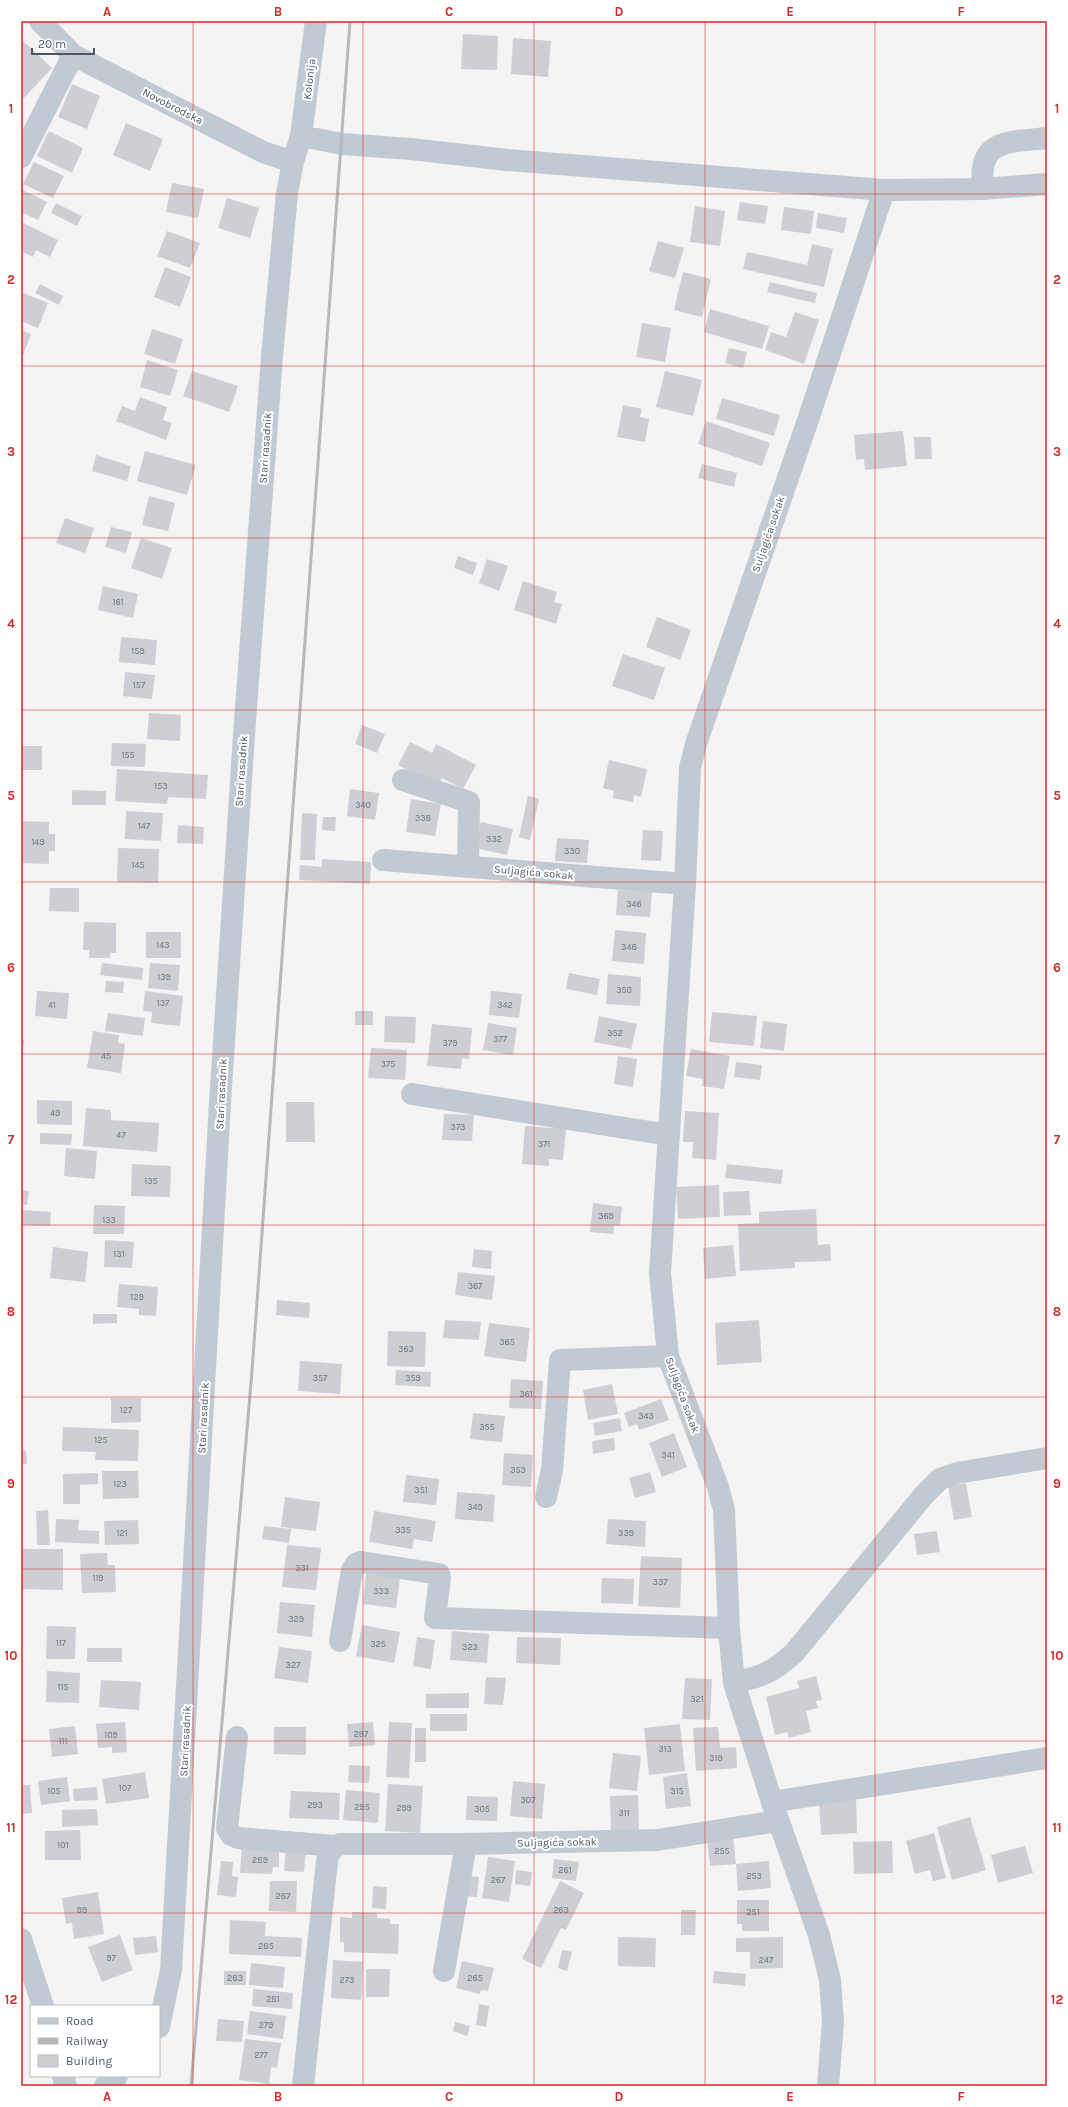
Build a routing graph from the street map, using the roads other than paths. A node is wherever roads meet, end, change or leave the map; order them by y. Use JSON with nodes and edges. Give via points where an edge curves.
{"nodes":[{"id":1,"x":40,"y":21,"type":"edge"},
{"id":2,"x":316,"y":21,"type":"edge"},
{"id":3,"x":73,"y":55,"type":"junction"},
{"id":4,"x":301,"y":136,"type":"junction"},
{"id":5,"x":1047,"y":138,"type":"edge"},
{"id":6,"x":21,"y":157,"type":"edge"},
{"id":7,"x":293,"y":162,"type":"junction"},
{"id":8,"x":1047,"y":184,"type":"edge"},
{"id":9,"x":982,"y":189,"type":"junction"},
{"id":10,"x":884,"y":190,"type":"junction"},
{"id":11,"x":403,"y":780,"type":"dead end"},
{"id":12,"x":383,"y":860,"type":"dead end"},
{"id":13,"x":468,"y":867,"type":"junction"},
{"id":14,"x":685,"y":884,"type":"junction"},
{"id":15,"x":412,"y":1094,"type":"dead end"},
{"id":16,"x":670,"y":1135,"type":"junction"},
{"id":17,"x":668,"y":1356,"type":"junction"},
{"id":18,"x":1047,"y":1458,"type":"edge"},
{"id":19,"x":546,"y":1497,"type":"dead end"},
{"id":20,"x":728,"y":1628,"type":"junction"},
{"id":21,"x":340,"y":1641,"type":"dead end"},
{"id":22,"x":734,"y":1683,"type":"junction"},
{"id":23,"x":237,"y":1737,"type":"dead end"},
{"id":24,"x":1047,"y":1758,"type":"edge"},
{"id":25,"x":775,"y":1811,"type":"junction"},
{"id":26,"x":466,"y":1844,"type":"junction"},
{"id":27,"x":335,"y":1846,"type":"junction"},
{"id":28,"x":21,"y":1939,"type":"edge"},
{"id":29,"x":444,"y":1971,"type":"dead end"},
{"id":30,"x":43,"y":2005,"type":"edge"},
{"id":31,"x":160,"y":2022,"type":"edge"},
{"id":32,"x":116,"y":2077,"type":"edge"},
{"id":33,"x":105,"y":2086,"type":"edge"},
{"id":34,"x":303,"y":2086,"type":"edge"},
{"id":35,"x":828,"y":2086,"type":"edge"}],
"edges":[{"from":1,"to":3,"type":"street","name":"Novobrodska"},
{"from":2,"to":4,"type":"street","name":"Kolonija"},
{"from":3,"to":6,"type":"street"},
{"from":3,"to":7,"type":"street","name":"Novobrodska","via":[[257,149]]},
{"from":4,"to":7,"type":"street"},
{"from":4,"to":10,"type":"street","via":[[342,144],[507,160]]},
{"from":5,"to":9,"type":"street","via":[[1000,145],[989,152],[984,161]]},
{"from":7,"to":31,"type":"street","name":"Stari rasadnik","via":[[287,193],[272,356],[244,735],[171,1970]]},
{"from":8,"to":9,"type":"street"},
{"from":9,"to":10,"type":"street"},
{"from":10,"to":14,"type":"street","name":"Suljagića sokak","via":[[696,744],[690,768]]},
{"from":11,"to":13,"type":"street","via":[[469,802]]},
{"from":12,"to":13,"type":"street","name":"Suljagića sokak"},
{"from":13,"to":14,"type":"street","name":"Suljagića sokak"},
{"from":14,"to":16,"type":"street","name":"Suljagića sokak"},
{"from":15,"to":16,"type":"street"},
{"from":16,"to":17,"type":"street","name":"Suljagića sokak","via":[[660,1273]]},
{"from":17,"to":19,"type":"street","via":[[560,1360],[552,1470]]},
{"from":17,"to":20,"type":"street","name":"Suljagića sokak","via":[[724,1510]]},
{"from":18,"to":22,"type":"street","via":[[958,1473],[940,1479],[794,1653],[764,1676]]},
{"from":20,"to":21,"type":"street","via":[[435,1618],[439,1574],[361,1562],[352,1570]]},
{"from":20,"to":22,"type":"street","name":"Suljagića sokak"},
{"from":22,"to":25,"type":"street","name":"Suljagića sokak"},
{"from":23,"to":27,"type":"street","name":"Suljagića sokak","via":[[227,1828],[231,1835],[238,1838]]},
{"from":24,"to":25,"type":"street"},
{"from":25,"to":26,"type":"street","name":"Suljagića sokak","via":[[657,1840]]},
{"from":25,"to":35,"type":"street","name":"Suljagića sokak","via":[[819,1934],[830,1980],[833,2022]]},
{"from":26,"to":27,"type":"street","name":"Suljagića sokak"},
{"from":26,"to":29,"type":"street"},
{"from":27,"to":34,"type":"street","via":[[327,1861]]},
{"from":28,"to":30,"type":"street"},
{"from":32,"to":33,"type":"street"}]}
